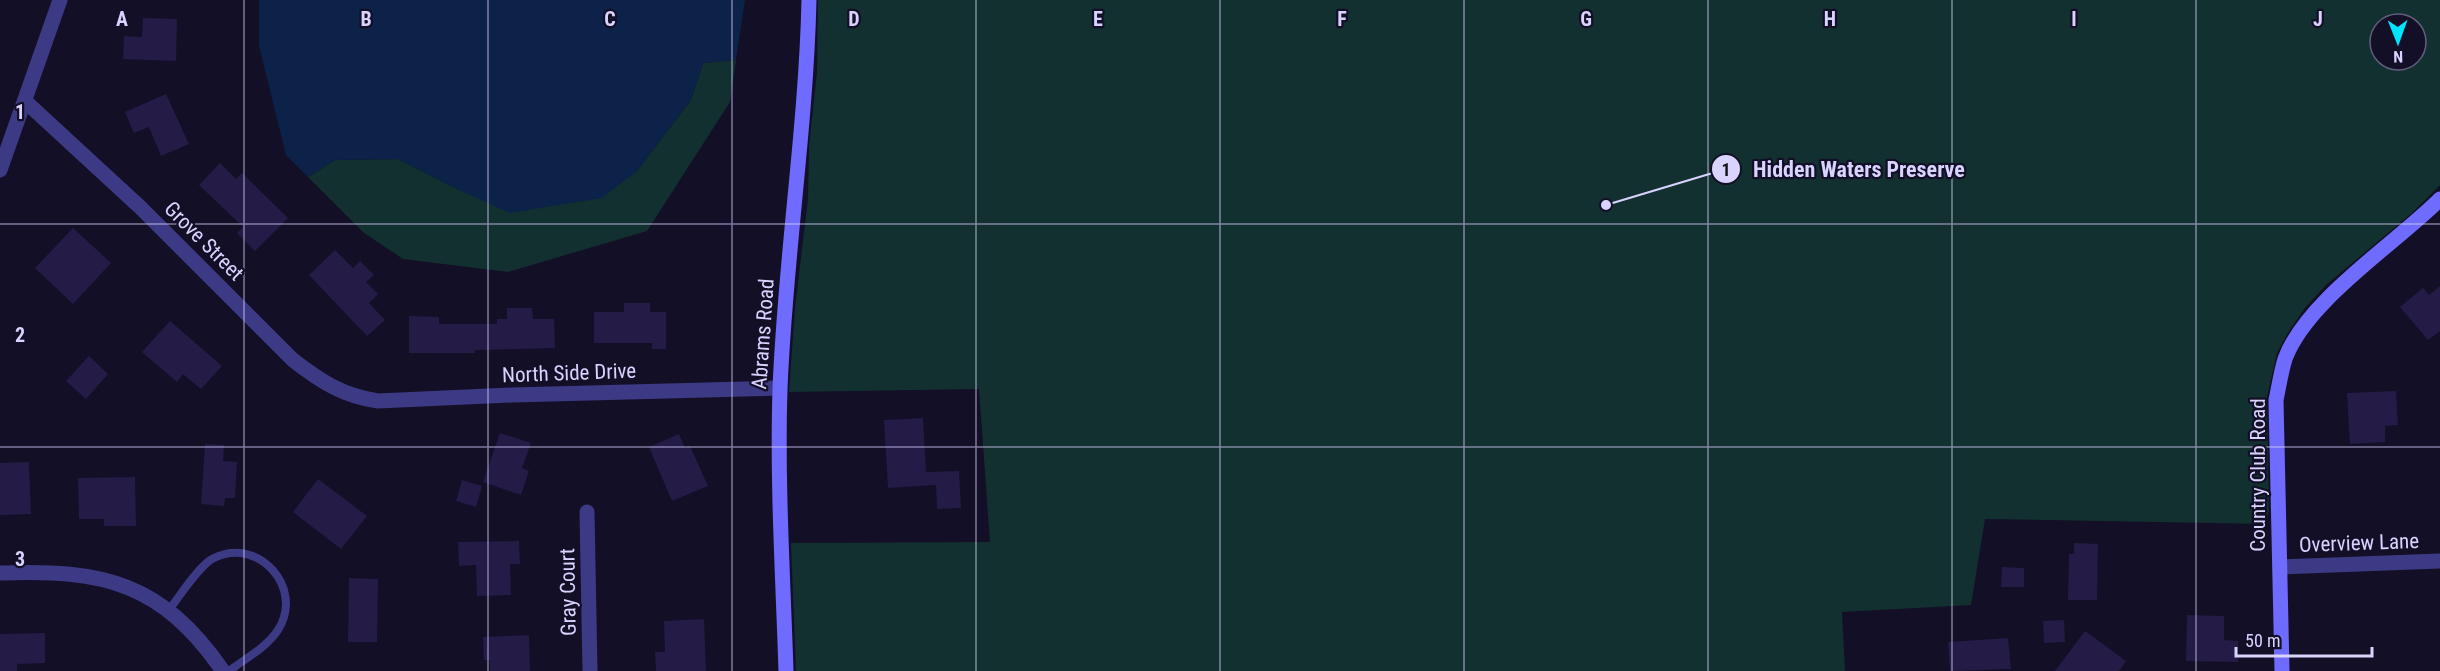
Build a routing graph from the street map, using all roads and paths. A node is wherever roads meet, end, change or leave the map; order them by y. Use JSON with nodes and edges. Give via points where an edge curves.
{"nodes":[{"id":1,"x":60,"y":0,"type":"edge"},
{"id":2,"x":809,"y":0,"type":"edge"},
{"id":3,"x":26,"y":102,"type":"junction"},
{"id":4,"x":0,"y":170,"type":"edge"},
{"id":5,"x":2440,"y":199,"type":"edge"},
{"id":6,"x":780,"y":388,"type":"junction"},
{"id":7,"x":360,"y":399,"type":"joint"},
{"id":8,"x":587,"y":512,"type":"dead end"},
{"id":9,"x":2440,"y":561,"type":"edge"},
{"id":10,"x":2280,"y":567,"type":"junction"},
{"id":11,"x":0,"y":573,"type":"edge"},
{"id":12,"x":169,"y":610,"type":"junction"},
{"id":13,"x":223,"y":671,"type":"edge"},
{"id":14,"x":229,"y":671,"type":"edge"},
{"id":15,"x":590,"y":671,"type":"edge"},
{"id":16,"x":786,"y":671,"type":"edge"},
{"id":17,"x":2282,"y":671,"type":"edge"}],
"edges":[{"from":1,"to":3,"type":"street"},
{"from":2,"to":6,"type":"street","name":"Abrams Road","via":[[807,71]]},
{"from":3,"to":4,"type":"street"},
{"from":3,"to":7,"type":"street","name":"Grove Street","via":[[141,208],[293,360],[336,390]]},
{"from":5,"to":10,"type":"street","name":"Country Club Road","via":[[2325,301],[2297,336],[2285,359],[2276,400]]},
{"from":6,"to":7,"type":"street","name":"North Side Drive","via":[[440,400]]},
{"from":6,"to":16,"type":"street","name":"Abrams Road"},
{"from":8,"to":15,"type":"street","name":"Gray Court"},
{"from":9,"to":10,"type":"street","name":"Overview Lane"},
{"from":10,"to":17,"type":"street","name":"Country Club Road"},
{"from":11,"to":12,"type":"street","via":[[100,578],[142,593]]},
{"from":12,"to":13,"type":"street","via":[[205,645]]},
{"from":12,"to":14,"type":"lane","via":[[213,558],[246,554],[275,570],[283,585],[285,615],[278,630],[259,649]]}]}
